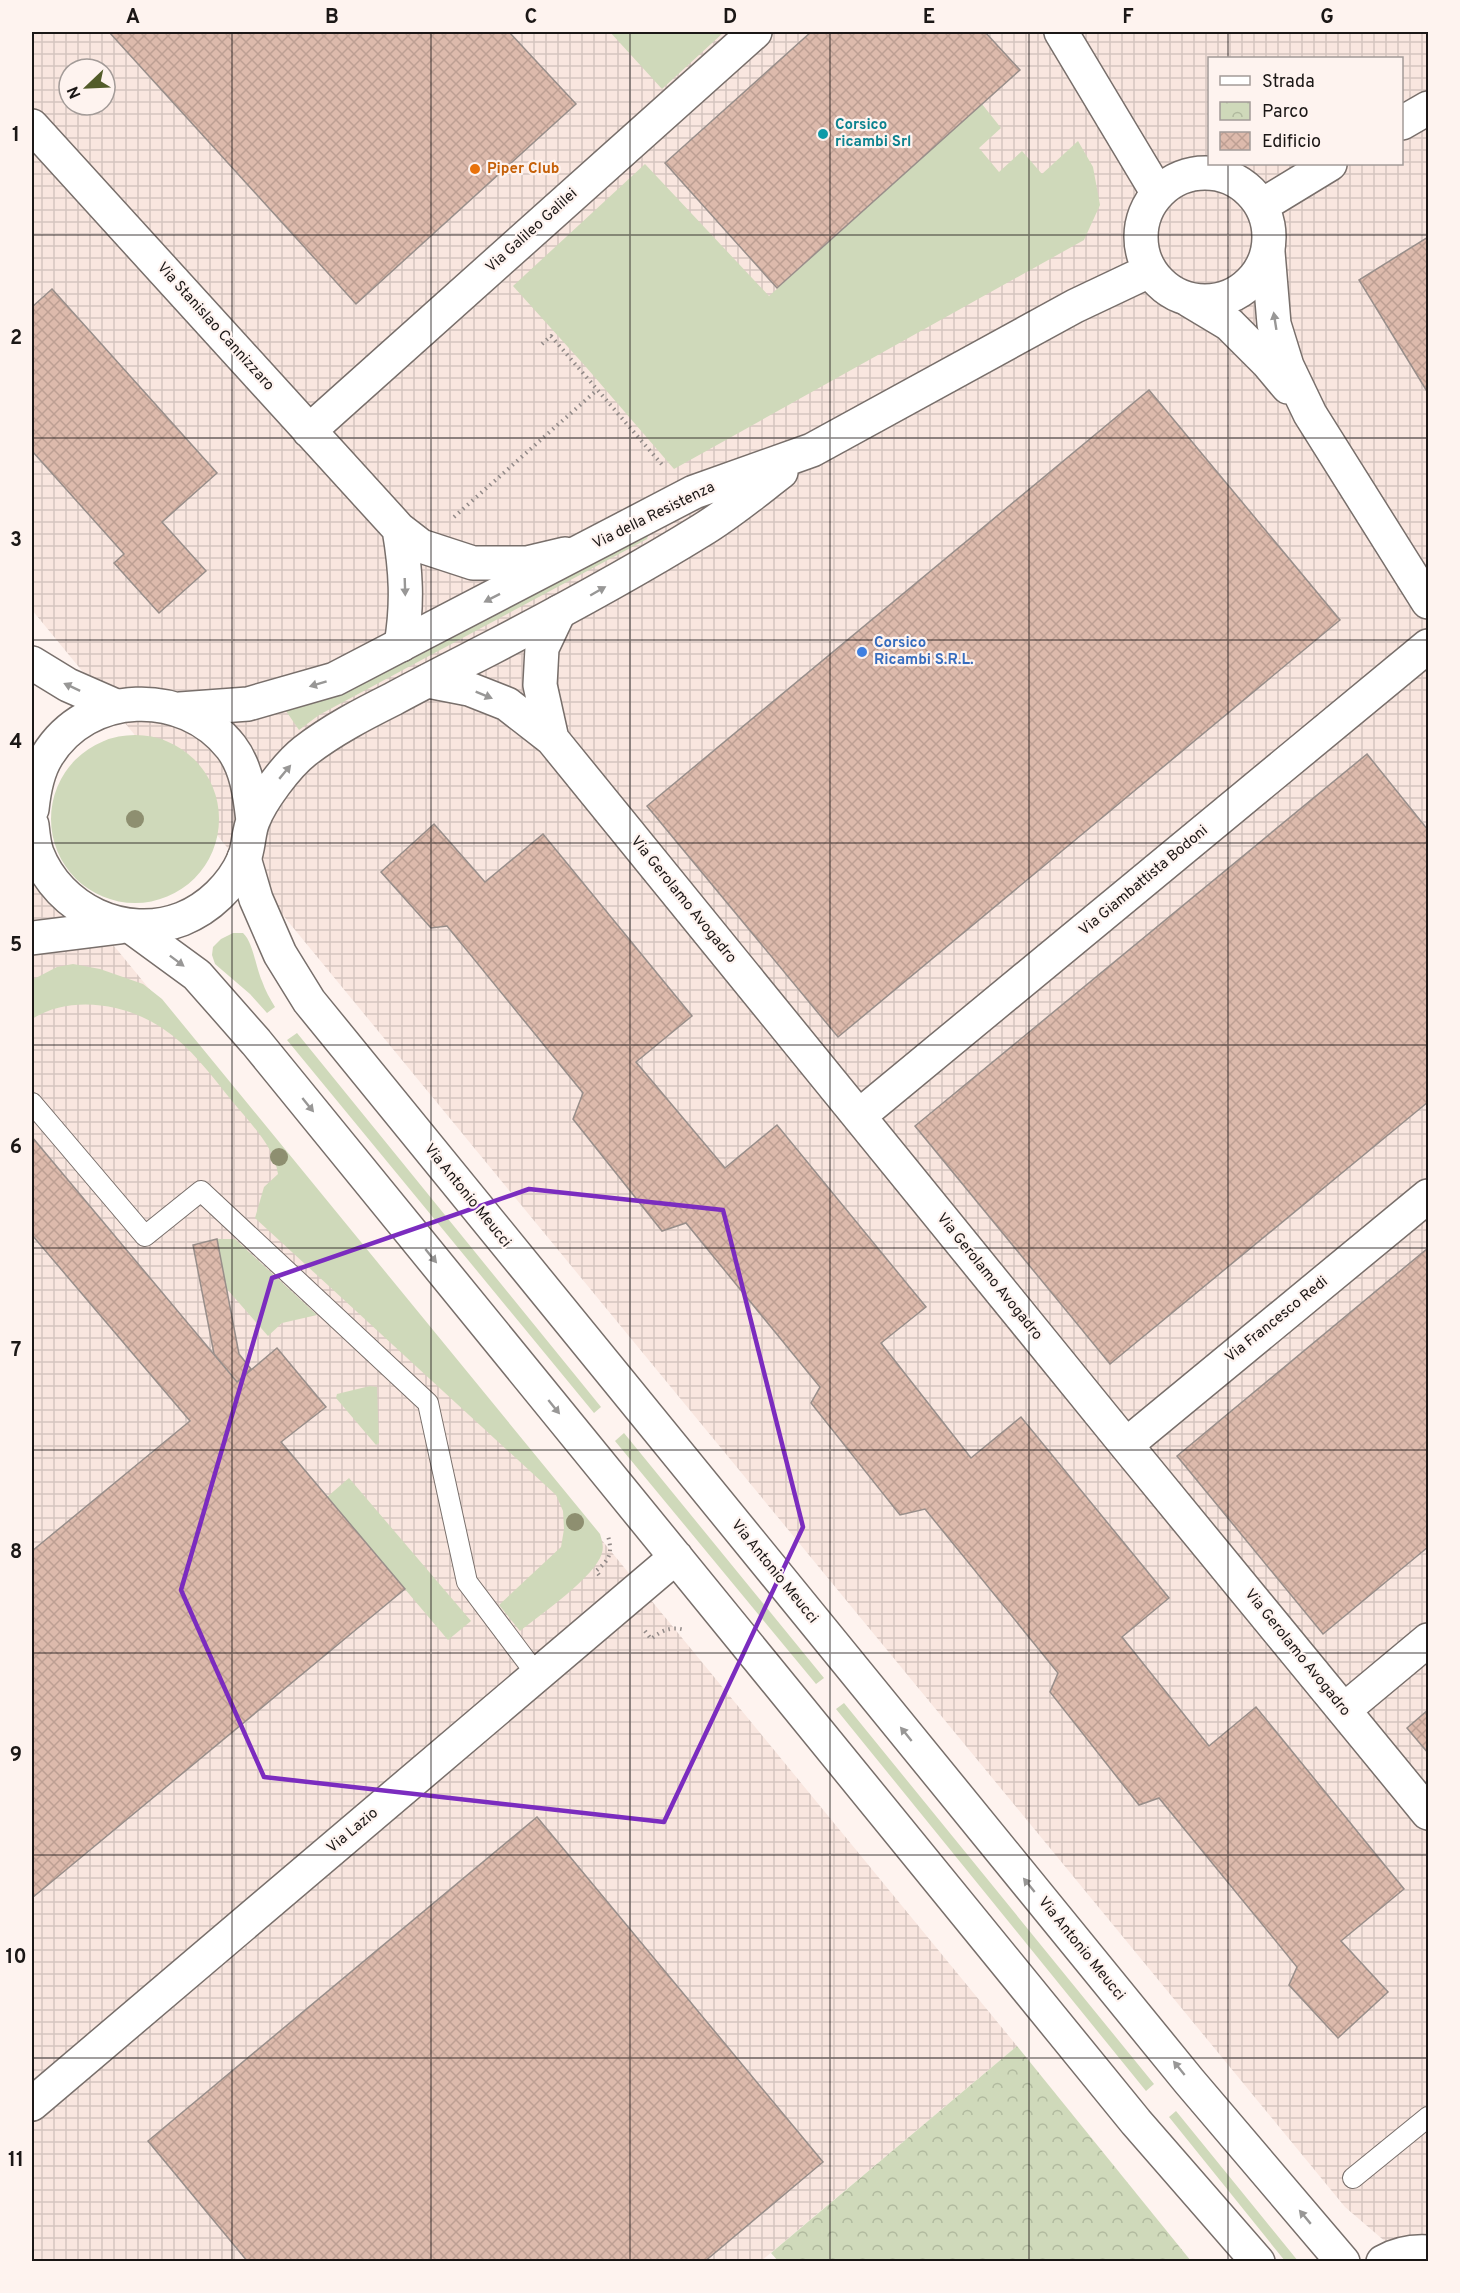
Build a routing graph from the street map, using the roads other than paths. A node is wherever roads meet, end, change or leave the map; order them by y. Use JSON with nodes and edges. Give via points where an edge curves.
{"nodes":[{"id":1,"x":756,"y":32,"type":"edge"},
{"id":2,"x":1061,"y":32,"type":"edge"},
{"id":3,"x":1428,"y":108,"type":"edge"},
{"id":4,"x":1403,"y":122,"type":"edge"},
{"id":5,"x":32,"y":126,"type":"edge"},
{"id":6,"x":1328,"y":165,"type":"edge"},
{"id":7,"x":1157,"y":192,"type":"junction"},
{"id":8,"x":1261,"y":206,"type":"junction"},
{"id":9,"x":1268,"y":252,"type":"junction"},
{"id":10,"x":1149,"y":271,"type":"junction"},
{"id":11,"x":1189,"y":300,"type":"junction"},
{"id":12,"x":1310,"y":414,"type":"junction"},
{"id":13,"x":309,"y":431,"type":"junction"},
{"id":14,"x":812,"y":450,"type":"junction"},
{"id":15,"x":410,"y":537,"type":"junction"},
{"id":16,"x":587,"y":549,"type":"junction"},
{"id":17,"x":1428,"y":602,"type":"edge"},
{"id":18,"x":559,"y":612,"type":"junction"},
{"id":19,"x":401,"y":645,"type":"junction"},
{"id":20,"x":1428,"y":646,"type":"edge"},
{"id":21,"x":32,"y":663,"type":"edge"},
{"id":22,"x":428,"y":681,"type":"junction"},
{"id":23,"x":116,"y":706,"type":"junction"},
{"id":24,"x":180,"y":709,"type":"junction"},
{"id":25,"x":552,"y":739,"type":"junction"},
{"id":26,"x":32,"y":808,"type":"edge"},
{"id":27,"x":253,"y":821,"type":"junction"},
{"id":28,"x":32,"y":825,"type":"edge"},
{"id":29,"x":244,"y":858,"type":"junction"},
{"id":30,"x":130,"y":926,"type":"junction"},
{"id":31,"x":32,"y":938,"type":"edge"},
{"id":32,"x":32,"y":1103,"type":"edge"},
{"id":33,"x":859,"y":1116,"type":"junction"},
{"id":34,"x":1428,"y":1196,"type":"edge"},
{"id":35,"x":1126,"y":1445,"type":"junction"},
{"id":36,"x":676,"y":1557,"type":"junction"},
{"id":37,"x":1428,"y":1640,"type":"edge"},
{"id":38,"x":537,"y":1675,"type":"junction"},
{"id":39,"x":1344,"y":1710,"type":"junction"},
{"id":40,"x":1428,"y":1813,"type":"edge"},
{"id":41,"x":32,"y":2104,"type":"edge"},
{"id":42,"x":1428,"y":2117,"type":"edge"},
{"id":43,"x":1353,"y":2178,"type":"dead end"},
{"id":44,"x":1425,"y":2249,"type":"edge"},
{"id":45,"x":1258,"y":2262,"type":"edge"},
{"id":46,"x":1343,"y":2262,"type":"edge"},
{"id":47,"x":1383,"y":2262,"type":"edge"}],
"edges":[{"from":1,"to":13,"type":"street","name":"Via Galileo Galilei"},
{"from":2,"to":7,"type":"street"},
{"from":3,"to":4,"type":"street"},
{"from":5,"to":13,"type":"street","name":"Via Stanislao Cannizzaro"},
{"from":6,"to":8,"type":"street"},
{"from":7,"to":8,"type":"street","via":[[1171,181],[1198,172],[1226,176],[1247,188]]},
{"from":7,"to":10,"type":"street","via":[[1142,220],[1140,244]]},
{"from":8,"to":9,"type":"street","via":[[1269,229]]},
{"from":9,"to":11,"type":"street","via":[[1251,282],[1233,295],[1212,301]]},
{"from":12,"to":9,"type":"street","one_way":true,"via":[[1287,366],[1274,324]]},
{"from":10,"to":11,"type":"street","via":[[1164,288]]},
{"from":10,"to":14,"type":"street","name":"Via della Resistenza","via":[[1075,306]]},
{"from":11,"to":12,"type":"street","via":[[1228,324],[1267,362]]},
{"from":12,"to":17,"type":"street"},
{"from":13,"to":15,"type":"street","name":"Via Stanislao Cannizzaro"},
{"from":14,"to":16,"type":"street","name":"Via della Resistenza","via":[[694,492]]},
{"from":18,"to":14,"type":"street","one_way":true,"via":[[704,529]]},
{"from":15,"to":16,"type":"street","name":"Via Stanislao Cannizzaro","via":[[473,563],[527,563]]},
{"from":15,"to":19,"type":"street","one_way":true,"via":[[404,561],[406,614]]},
{"from":16,"to":19,"type":"street","name":"Via della Resistenza","one_way":true},
{"from":18,"to":22,"type":"street"},
{"from":18,"to":25,"type":"street","name":"Via Gerolamo Avogadro","via":[[542,648],[540,685]]},
{"from":19,"to":24,"type":"street","name":"Via della Resistenza","one_way":true,"via":[[335,679],[271,699]]},
{"from":20,"to":33,"type":"street","name":"Via Giambattista Bodoni"},
{"from":23,"to":21,"type":"street","one_way":true,"via":[[68,685]]},
{"from":22,"to":25,"type":"street","name":"Via Gerolamo Avogadro","one_way":true,"via":[[469,689],[507,704]]},
{"from":27,"to":22,"type":"street","one_way":true,"via":[[283,773],[305,751],[355,719]]},
{"from":23,"to":24,"type":"street","via":[[148,703]]},
{"from":23,"to":26,"type":"street","via":[[85,718],[63,735],[46,757],[35,782]]},
{"from":24,"to":27,"type":"street","via":[[209,724],[232,748],[249,782]]},
{"from":25,"to":33,"type":"street","name":"Via Gerolamo Avogadro"},
{"from":27,"to":29,"type":"street"},
{"from":28,"to":30,"type":"street","via":[[37,853],[55,885],[89,913]]},
{"from":29,"to":30,"type":"street","via":[[229,884],[207,905],[181,919]]},
{"from":46,"to":29,"type":"street","name":"Via Antonio Meucci","one_way":true,"via":[[1189,2081],[309,1001],[280,954],[256,899]]},
{"from":30,"to":31,"type":"street"},
{"from":30,"to":36,"type":"street","one_way":true,"via":[[197,975],[256,1042]]},
{"from":32,"to":38,"type":"lane","via":[[144,1236],[201,1191],[428,1403],[467,1582]]},
{"from":33,"to":35,"type":"street","name":"Via Gerolamo Avogadro"},
{"from":34,"to":35,"type":"street","name":"Via Francesco Redi"},
{"from":35,"to":39,"type":"street","name":"Via Gerolamo Avogadro"},
{"from":36,"to":38,"type":"street","name":"Via Lazio"},
{"from":36,"to":45,"type":"street","via":[[1136,2122]]},
{"from":37,"to":39,"type":"street"},
{"from":38,"to":41,"type":"street","name":"Via Lazio"},
{"from":39,"to":40,"type":"street","name":"Via Gerolamo Avogadro"},
{"from":42,"to":43,"type":"lane"},
{"from":44,"to":47,"type":"street"}]}
